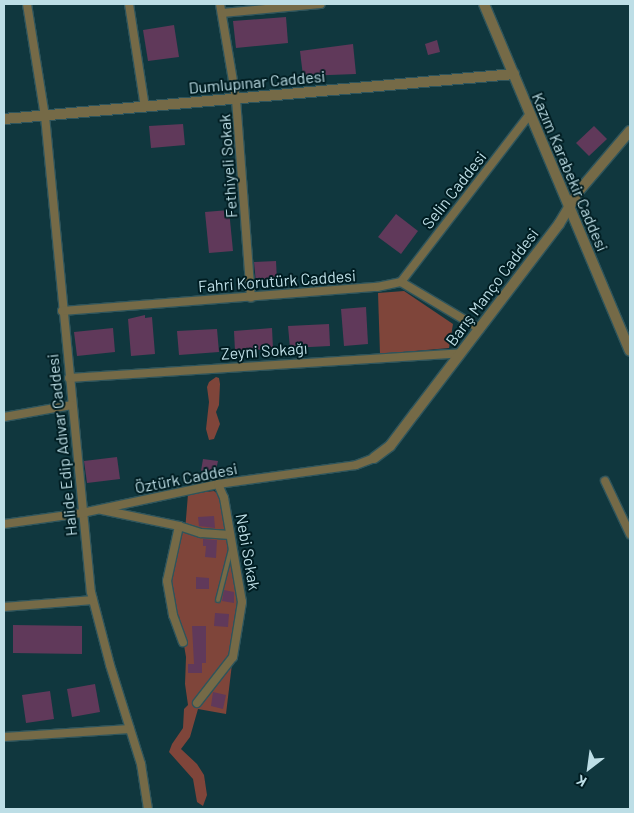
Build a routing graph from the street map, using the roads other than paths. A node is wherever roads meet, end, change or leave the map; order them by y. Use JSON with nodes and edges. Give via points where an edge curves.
{"nodes":[{"id":1,"x":27,"y":4,"type":"edge"},
{"id":2,"x":129,"y":4,"type":"edge"},
{"id":3,"x":220,"y":4,"type":"edge"},
{"id":4,"x":321,"y":4,"type":"edge"},
{"id":5,"x":484,"y":4,"type":"edge"},
{"id":6,"x":222,"y":13,"type":"junction"},
{"id":7,"x":514,"y":74,"type":"junction"},
{"id":8,"x":236,"y":99,"type":"junction"},
{"id":9,"x":145,"y":107,"type":"junction"},
{"id":10,"x":529,"y":115,"type":"junction"},
{"id":11,"x":45,"y":116,"type":"junction"},
{"id":12,"x":4,"y":119,"type":"edge"},
{"id":13,"x":630,"y":131,"type":"edge"},
{"id":14,"x":568,"y":208,"type":"junction"},
{"id":15,"x":401,"y":282,"type":"junction"},
{"id":16,"x":251,"y":297,"type":"junction"},
{"id":17,"x":62,"y":311,"type":"junction"},
{"id":18,"x":480,"y":329,"type":"junction"},
{"id":19,"x":630,"y":351,"type":"edge"},
{"id":20,"x":461,"y":353,"type":"junction"},
{"id":21,"x":69,"y":378,"type":"junction"},
{"id":22,"x":72,"y":405,"type":"junction"},
{"id":23,"x":4,"y":417,"type":"edge"},
{"id":24,"x":374,"y":458,"type":"joint"},
{"id":25,"x":605,"y":481,"type":"dead end"},
{"id":26,"x":218,"y":484,"type":"junction"},
{"id":27,"x":100,"y":509,"type":"junction"},
{"id":28,"x":82,"y":513,"type":"junction"},
{"id":29,"x":4,"y":524,"type":"edge"},
{"id":30,"x":179,"y":526,"type":"junction"},
{"id":31,"x":230,"y":534,"type":"junction"},
{"id":32,"x":630,"y":534,"type":"edge"},
{"id":33,"x":232,"y":544,"type":"junction"},
{"id":34,"x":93,"y":600,"type":"junction"},
{"id":35,"x":218,"y":600,"type":"dead end"},
{"id":36,"x":4,"y":608,"type":"edge"},
{"id":37,"x":183,"y":642,"type":"dead end"},
{"id":38,"x":197,"y":703,"type":"dead end"},
{"id":39,"x":130,"y":729,"type":"junction"},
{"id":40,"x":4,"y":736,"type":"edge"},
{"id":41,"x":148,"y":809,"type":"edge"}],
"edges":[{"from":1,"to":11,"type":"street","name":"Halide Edip Adıvar Caddesi"},
{"from":2,"to":9,"type":"street"},
{"from":3,"to":6,"type":"street","name":"Fethiyeli Sokak"},
{"from":4,"to":6,"type":"street"},
{"from":5,"to":7,"type":"street","name":"Kazım Karabekir Caddesi"},
{"from":6,"to":8,"type":"street","name":"Fethiyeli Sokak"},
{"from":7,"to":8,"type":"street","name":"Dumlupınar Caddesi"},
{"from":7,"to":10,"type":"street","name":"Kazım Karabekir Caddesi"},
{"from":8,"to":9,"type":"street","name":"Dumlupınar Caddesi"},
{"from":8,"to":16,"type":"street","name":"Fethiyeli Sokak"},
{"from":9,"to":11,"type":"street","name":"Dumlupınar Caddesi"},
{"from":10,"to":14,"type":"street","name":"Kazım Karabekir Caddesi"},
{"from":10,"to":15,"type":"street","name":"Selin Caddesi"},
{"from":11,"to":12,"type":"street","name":"Dumlupınar Caddesi"},
{"from":11,"to":17,"type":"street","name":"Halide Edip Adıvar Caddesi"},
{"from":13,"to":14,"type":"street","name":"Barış Manço Caddesi"},
{"from":14,"to":18,"type":"street","name":"Barış Manço Caddesi"},
{"from":14,"to":19,"type":"street","name":"Kazım Karabekir Caddesi"},
{"from":15,"to":16,"type":"street","name":"Fahri Korutürk Caddesi","via":[[377,288]]},
{"from":15,"to":18,"type":"street"},
{"from":16,"to":17,"type":"street","name":"Fahri Korutürk Caddesi"},
{"from":17,"to":21,"type":"street","name":"Halide Edip Adıvar Caddesi"},
{"from":18,"to":20,"type":"street","name":"Barış Manço Caddesi"},
{"from":20,"to":21,"type":"street","name":"Zeyni Sokağı"},
{"from":20,"to":24,"type":"street","name":"Barış Manço Caddesi","via":[[390,446]]},
{"from":21,"to":22,"type":"street","name":"Halide Edip Adıvar Caddesi"},
{"from":22,"to":23,"type":"street"},
{"from":22,"to":28,"type":"street","name":"Halide Edip Adıvar Caddesi"},
{"from":24,"to":26,"type":"street","name":"Öztürk Caddesi","via":[[356,465]]},
{"from":25,"to":32,"type":"street"},
{"from":26,"to":27,"type":"street","name":"Öztürk Caddesi"},
{"from":26,"to":31,"type":"street","name":"Nebi Sokak","via":[[224,498]]},
{"from":27,"to":28,"type":"street","name":"Öztürk Caddesi"},
{"from":27,"to":30,"type":"street"},
{"from":28,"to":29,"type":"street","name":"Öztürk Caddesi"},
{"from":28,"to":34,"type":"street","name":"Halide Edip Adıvar Caddesi"},
{"from":30,"to":31,"type":"street","via":[[201,533]]},
{"from":30,"to":37,"type":"street","via":[[166,581]]},
{"from":31,"to":33,"type":"street","name":"Nebi Sokak"},
{"from":33,"to":35,"type":"lane"},
{"from":33,"to":38,"type":"street","name":"Nebi Sokak","via":[[242,602],[233,657]]},
{"from":34,"to":36,"type":"street"},
{"from":34,"to":39,"type":"street","name":"Halide Edip Adıvar Caddesi"},
{"from":39,"to":40,"type":"street"},
{"from":39,"to":41,"type":"street","name":"Halide Edip Adıvar Caddesi","via":[[141,764]]}]}
